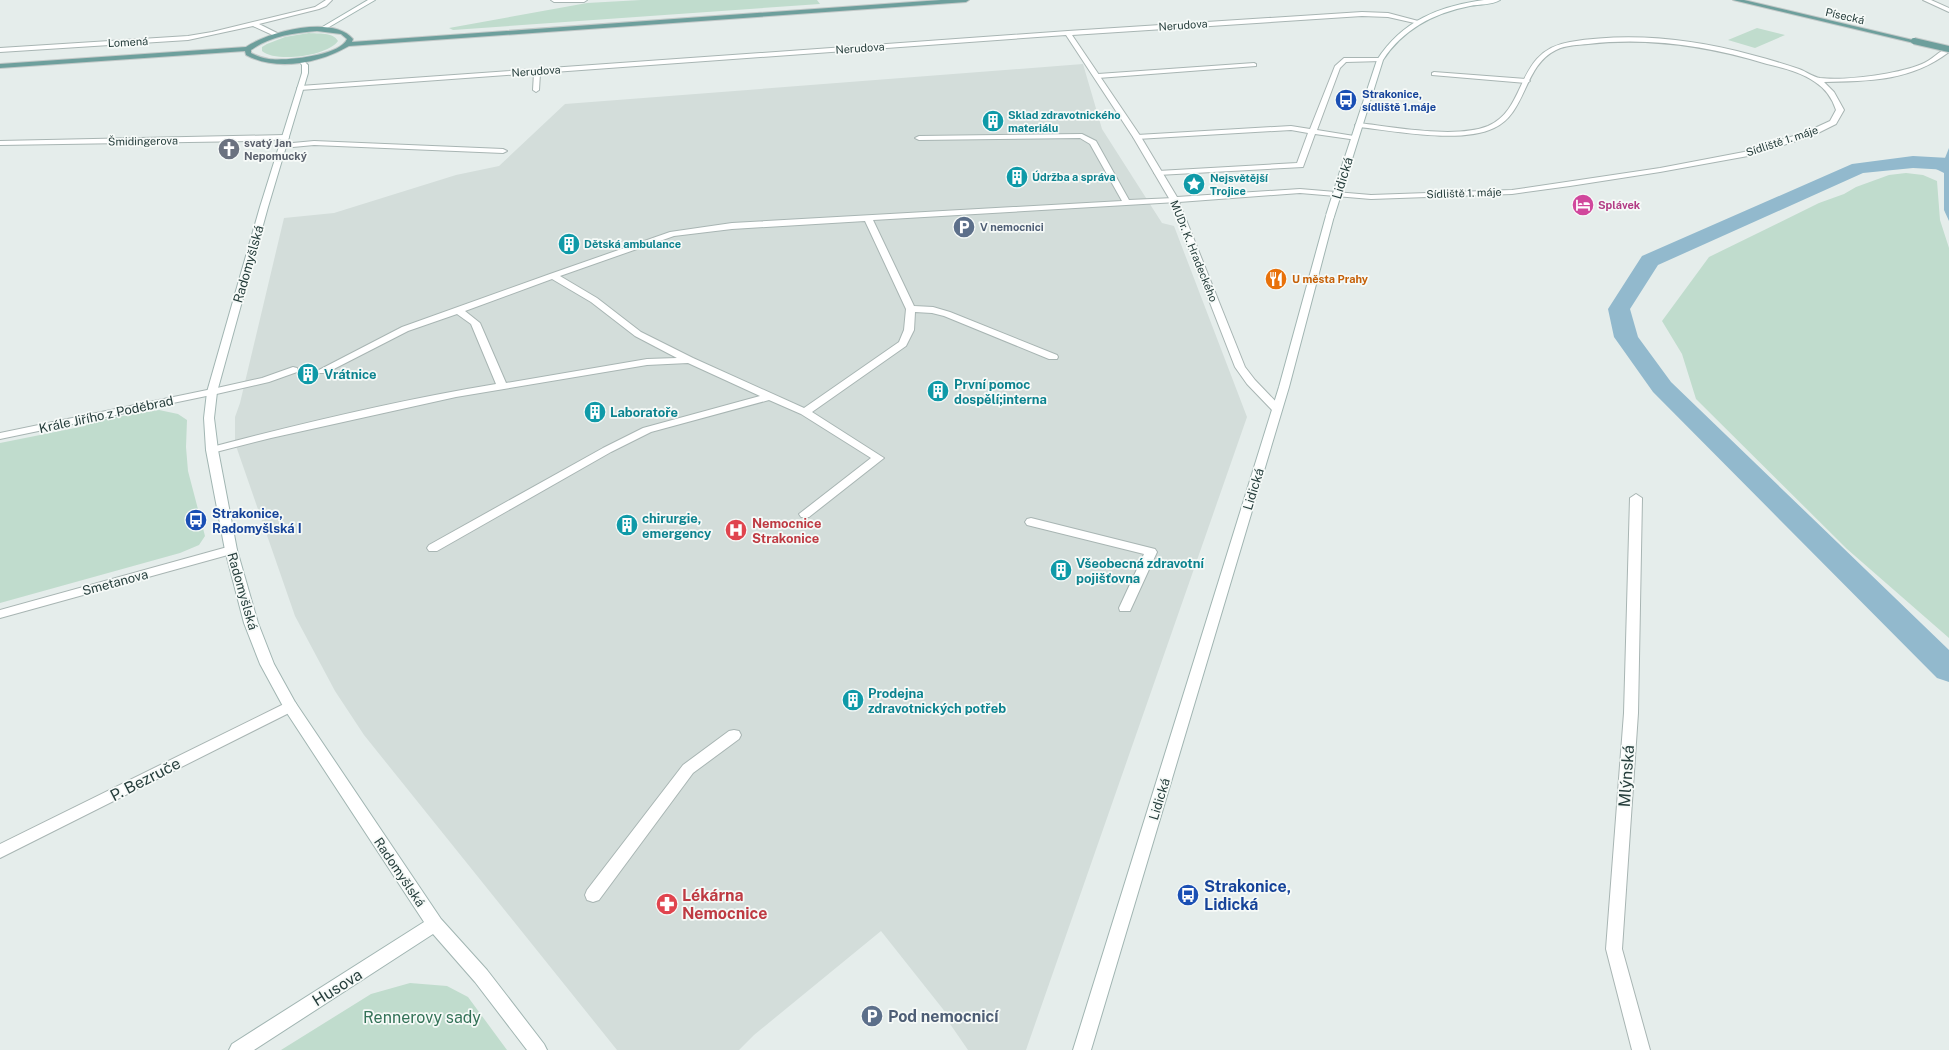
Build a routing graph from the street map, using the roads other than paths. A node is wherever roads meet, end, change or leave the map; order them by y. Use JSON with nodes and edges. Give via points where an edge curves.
{"nodes":[{"id":1,"x":329,"y":0,"type":"edge"},
{"id":2,"x":372,"y":0,"type":"edge"},
{"id":3,"x":554,"y":0,"type":"edge"},
{"id":4,"x":584,"y":0,"type":"edge"},
{"id":5,"x":966,"y":0,"type":"edge"},
{"id":6,"x":1497,"y":0,"type":"edge"},
{"id":7,"x":1736,"y":0,"type":"edge"},
{"id":8,"x":1926,"y":0,"type":"edge"},
{"id":9,"x":1949,"y":10,"type":"edge"},
{"id":10,"x":1419,"y":22,"type":"junction"},
{"id":11,"x":254,"y":24,"type":"junction"},
{"id":12,"x":322,"y":30,"type":"junction"},
{"id":13,"x":1068,"y":32,"type":"junction"},
{"id":14,"x":277,"y":35,"type":"junction"},
{"id":15,"x":348,"y":44,"type":"junction"},
{"id":16,"x":248,"y":49,"type":"junction"},
{"id":17,"x":1949,"y":49,"type":"edge"},
{"id":18,"x":0,"y":50,"type":"edge"},
{"id":19,"x":301,"y":60,"type":"junction"},
{"id":20,"x":1380,"y":60,"type":"junction"},
{"id":21,"x":1254,"y":65,"type":"dead end"},
{"id":22,"x":0,"y":66,"type":"edge"},
{"id":23,"x":537,"y":71,"type":"junction"},
{"id":24,"x":1434,"y":74,"type":"dead end"},
{"id":25,"x":1098,"y":76,"type":"junction"},
{"id":26,"x":1817,"y":80,"type":"junction"},
{"id":27,"x":1527,"y":81,"type":"junction"},
{"id":28,"x":300,"y":88,"type":"junction"},
{"id":29,"x":536,"y":90,"type":"dead end"},
{"id":30,"x":1359,"y":125,"type":"junction"},
{"id":31,"x":1311,"y":132,"type":"junction"},
{"id":32,"x":1137,"y":137,"type":"junction"},
{"id":33,"x":919,"y":138,"type":"dead end"},
{"id":34,"x":1354,"y":138,"type":"junction"},
{"id":35,"x":284,"y":142,"type":"junction"},
{"id":36,"x":0,"y":143,"type":"edge"},
{"id":37,"x":503,"y":151,"type":"dead end"},
{"id":38,"x":1158,"y":173,"type":"junction"},
{"id":39,"x":1174,"y":200,"type":"junction"},
{"id":40,"x":1127,"y":203,"type":"junction"},
{"id":41,"x":868,"y":219,"type":"junction"},
{"id":42,"x":553,"y":276,"type":"junction"},
{"id":43,"x":910,"y":309,"type":"junction"},
{"id":44,"x":458,"y":310,"type":"junction"},
{"id":45,"x":1053,"y":357,"type":"dead end"},
{"id":46,"x":689,"y":360,"type":"junction"},
{"id":47,"x":321,"y":367,"type":"dead end"},
{"id":48,"x":293,"y":374,"type":"dead end"},
{"id":49,"x":502,"y":386,"type":"junction"},
{"id":50,"x":212,"y":392,"type":"junction"},
{"id":51,"x":769,"y":396,"type":"junction"},
{"id":52,"x":1277,"y":409,"type":"junction"},
{"id":53,"x":805,"y":412,"type":"junction"},
{"id":54,"x":0,"y":436,"type":"edge"},
{"id":55,"x":212,"y":450,"type":"junction"},
{"id":56,"x":1636,"y":498,"type":"dead end"},
{"id":57,"x":805,"y":514,"type":"dead end"},
{"id":58,"x":1031,"y":522,"type":"dead end"},
{"id":59,"x":433,"y":548,"type":"dead end"},
{"id":60,"x":231,"y":550,"type":"junction"},
{"id":61,"x":1125,"y":608,"type":"dead end"},
{"id":62,"x":0,"y":614,"type":"edge"},
{"id":63,"x":290,"y":706,"type":"junction"},
{"id":64,"x":734,"y":736,"type":"dead end"},
{"id":65,"x":0,"y":851,"type":"edge"},
{"id":66,"x":593,"y":895,"type":"dead end"},
{"id":67,"x":434,"y":924,"type":"junction"},
{"id":68,"x":238,"y":1050,"type":"edge"},
{"id":69,"x":538,"y":1050,"type":"edge"},
{"id":70,"x":1082,"y":1050,"type":"edge"},
{"id":71,"x":1641,"y":1050,"type":"edge"}],
"edges":[{"from":1,"to":11,"type":"street","name":"Lomená","via":[[317,8]]},
{"from":2,"to":12,"type":"street"},
{"from":3,"to":4,"type":"street"},
{"from":5,"to":15,"type":"main road"},
{"from":6,"to":10,"type":"street","name":"Lidická","via":[[1452,9]]},
{"from":7,"to":17,"type":"main road","name":"Písecká","bridge":true},
{"from":8,"to":9,"type":"street"},
{"from":10,"to":13,"type":"street","name":"Nerudova","via":[[1372,14]]},
{"from":10,"to":20,"type":"street","name":"Lidická","via":[[1394,39]]},
{"from":11,"to":14,"type":"street"},
{"from":11,"to":18,"type":"street","name":"Lomená","via":[[181,39]]},
{"from":12,"to":14,"type":"main road"},
{"from":12,"to":15,"type":"main road","via":[[343,32],[350,39]]},
{"from":13,"to":23,"type":"street","name":"Nerudova"},
{"from":13,"to":25,"type":"street","name":"MUDr. K. Hradeckého"},
{"from":14,"to":16,"type":"main road","via":[[257,42]]},
{"from":15,"to":19,"type":"main road","via":[[330,53]]},
{"from":16,"to":19,"type":"main road","via":[[248,54],[260,60]]},
{"from":16,"to":22,"type":"main road"},
{"from":17,"to":26,"type":"street","via":[[1927,65],[1913,70]]},
{"from":19,"to":28,"type":"street","name":"Radomyšlská","via":[[305,65],[305,73]]},
{"from":20,"to":30,"type":"street","name":"Lidická"},
{"from":20,"to":31,"type":"street","via":[[1344,60],[1337,67]]},
{"from":21,"to":25,"type":"street"},
{"from":23,"to":28,"type":"street","name":"Nerudova"},
{"from":23,"to":29,"type":"street"},
{"from":24,"to":27,"type":"street"},
{"from":25,"to":32,"type":"street","name":"MUDr. K. Hradeckého"},
{"from":26,"to":27,"type":"street","name":"Sídliště 1. máje","via":[[1778,64],[1726,50],[1690,43],[1629,39],[1600,40],[1554,48],[1533,64]]},
{"from":26,"to":39,"type":"street","name":"Sídliště 1. máje","via":[[1834,94],[1840,110],[1833,122],[1809,134],[1745,154],[1660,170],[1512,192],[1371,197],[1300,191]]},
{"from":27,"to":30,"type":"street","name":"Sídliště 1. máje","via":[[1516,105],[1490,128],[1444,133]]},
{"from":28,"to":35,"type":"street","name":"Radomyšlská"},
{"from":30,"to":34,"type":"street","name":"Lidická"},
{"from":31,"to":32,"type":"street","via":[[1291,128]]},
{"from":31,"to":34,"type":"street"},
{"from":31,"to":38,"type":"street","via":[[1300,164]]},
{"from":32,"to":38,"type":"street","name":"MUDr. K. Hradeckého"},
{"from":33,"to":40,"type":"street","via":[[1082,136],[1093,143]]},
{"from":34,"to":52,"type":"street","name":"Lidická","bridge":true},
{"from":35,"to":36,"type":"street","name":"Šmidingerova","via":[[252,139]]},
{"from":35,"to":37,"type":"street","name":"Šmidingerova"},
{"from":35,"to":50,"type":"street","name":"Radomyšlská"},
{"from":38,"to":39,"type":"street","name":"MUDr. K. Hradeckého"},
{"from":39,"to":40,"type":"street"},
{"from":39,"to":52,"type":"street","name":"MUDr. K. Hradeckého","via":[[1240,367]]},
{"from":40,"to":41,"type":"street"},
{"from":41,"to":42,"type":"street","via":[[732,226],[673,234]]},
{"from":41,"to":43,"type":"street"},
{"from":42,"to":44,"type":"street"},
{"from":42,"to":46,"type":"street","via":[[594,300],[638,334]]},
{"from":43,"to":45,"type":"street","via":[[933,310],[947,314]]},
{"from":43,"to":53,"type":"street","via":[[909,330],[903,344]]},
{"from":44,"to":47,"type":"street","via":[[406,329],[348,358]]},
{"from":44,"to":49,"type":"street","via":[[475,323]]},
{"from":46,"to":49,"type":"street","via":[[647,362]]},
{"from":46,"to":51,"type":"street"},
{"from":48,"to":50,"type":"street","name":"Krále Jiřího z Poděbrad"},
{"from":49,"to":55,"type":"street","via":[[270,435]]},
{"from":50,"to":54,"type":"street","name":"Krále Jiřího z Poděbrad"},
{"from":50,"to":55,"type":"street","name":"Radomyšlská"},
{"from":51,"to":53,"type":"street"},
{"from":51,"to":59,"type":"street","via":[[647,430]]},
{"from":52,"to":70,"type":"street","name":"Lidická"},
{"from":53,"to":57,"type":"street","via":[[878,458]]},
{"from":55,"to":60,"type":"street","name":"Radomyšlská"},
{"from":56,"to":71,"type":"street","name":"Mlýnská","via":[[1631,712],[1614,949]]},
{"from":58,"to":61,"type":"street","via":[[1151,552]]},
{"from":60,"to":62,"type":"street","name":"Smetanova"},
{"from":60,"to":63,"type":"street","name":"Radomyšlská","via":[[267,664]]},
{"from":63,"to":65,"type":"street","name":"P. Bezruče"},
{"from":63,"to":67,"type":"street","name":"Radomyšlská"},
{"from":64,"to":66,"type":"street","via":[[688,768]]},
{"from":67,"to":68,"type":"street","name":"Husova"},
{"from":67,"to":69,"type":"street","name":"Radomyšlská","via":[[481,976]]}]}
